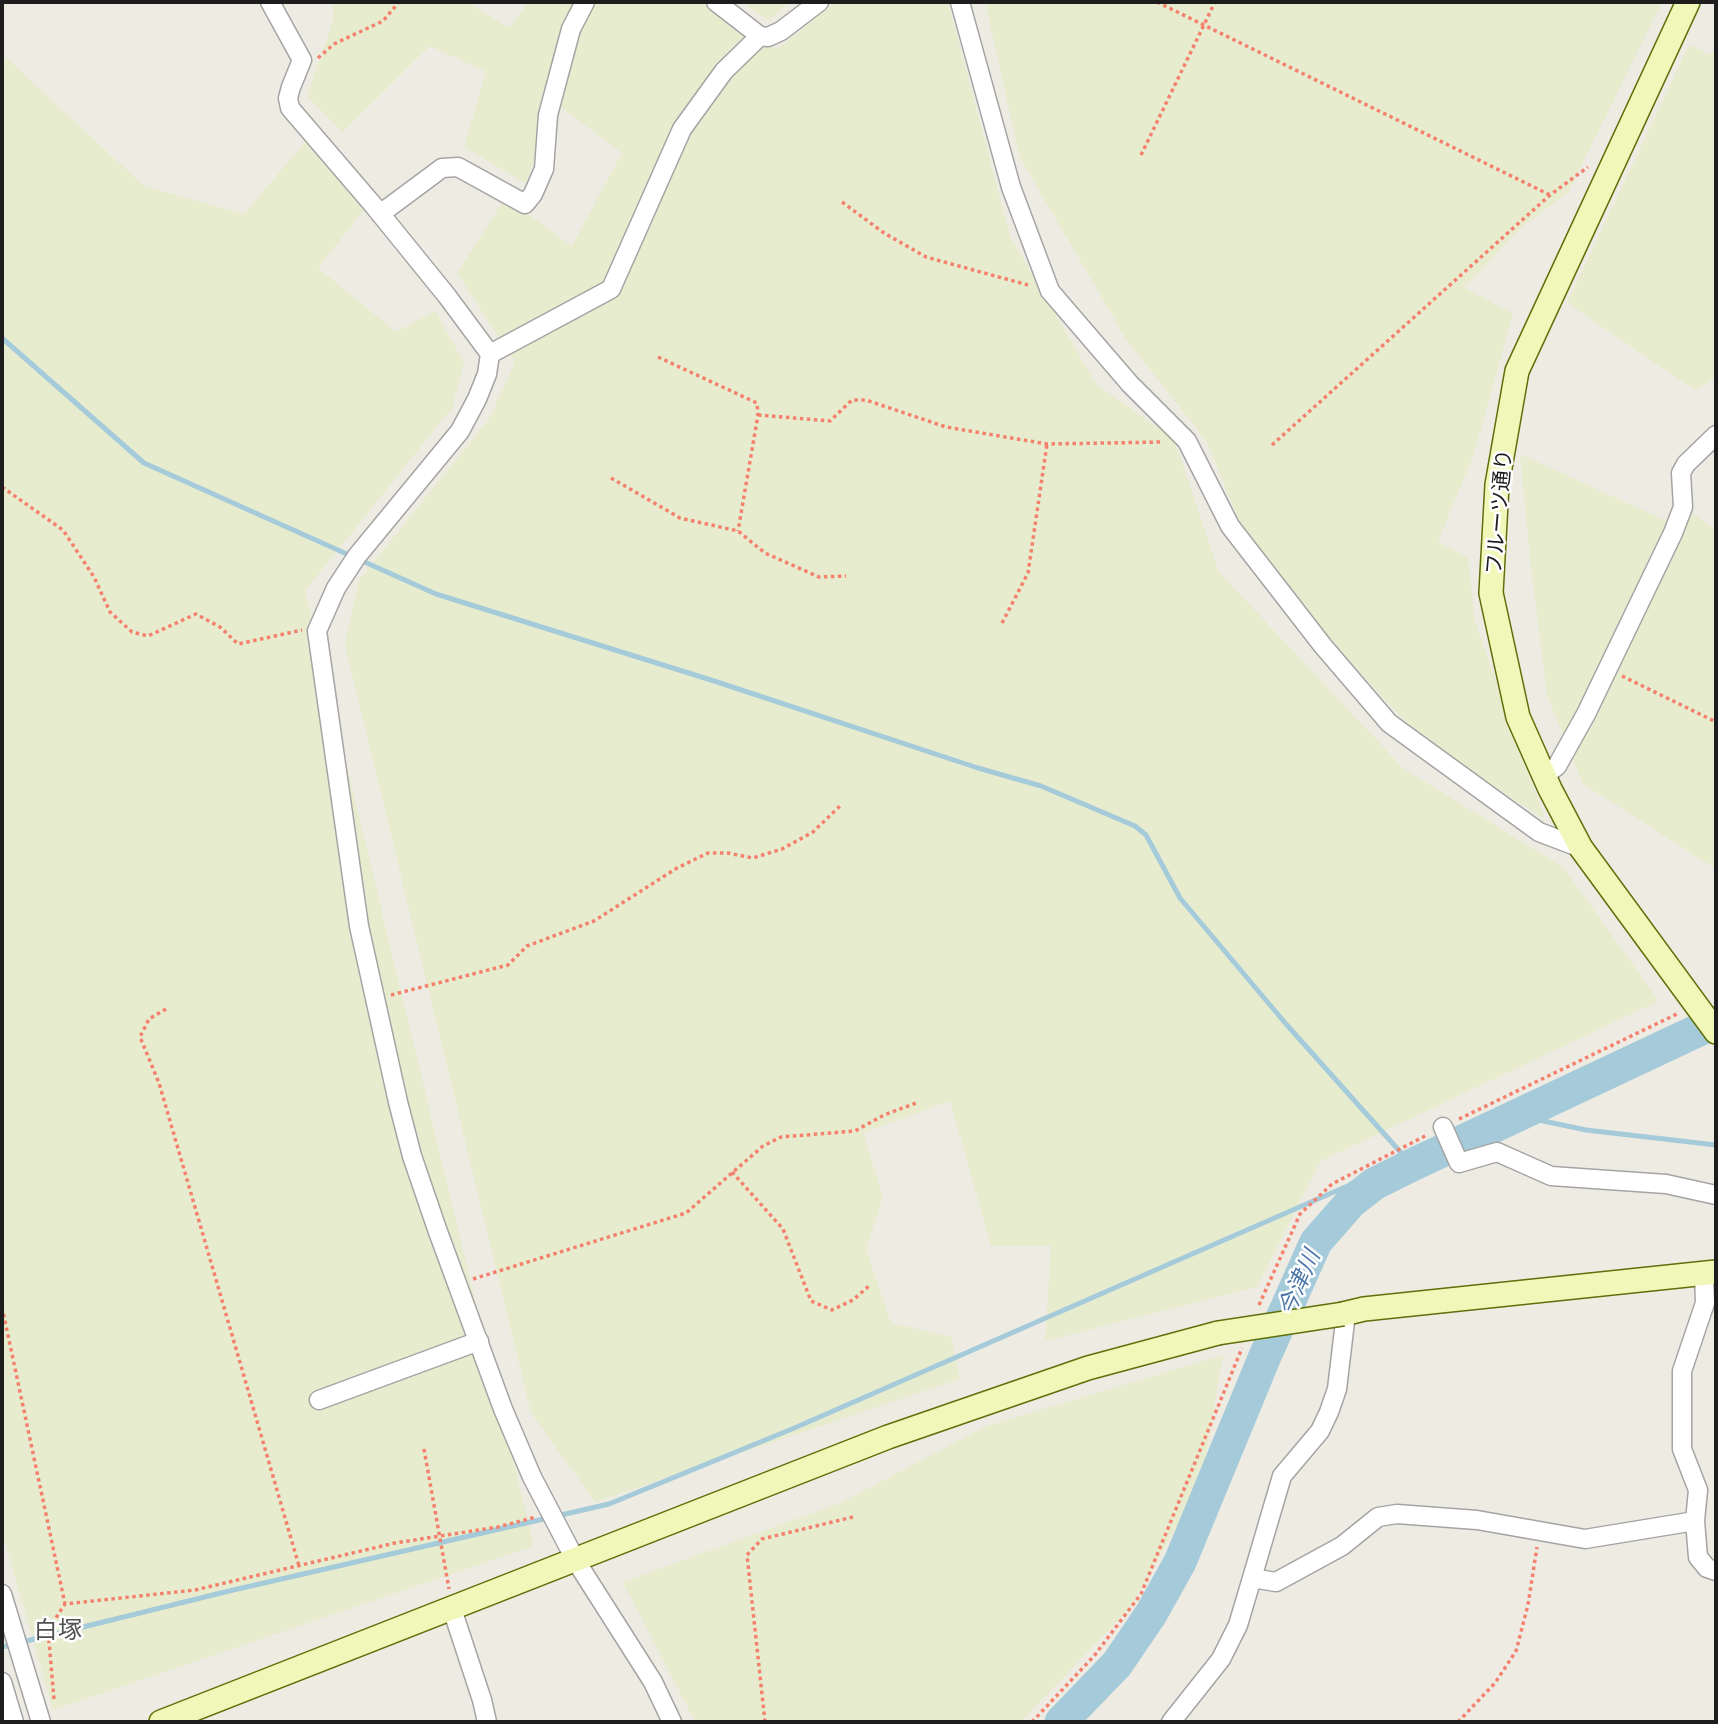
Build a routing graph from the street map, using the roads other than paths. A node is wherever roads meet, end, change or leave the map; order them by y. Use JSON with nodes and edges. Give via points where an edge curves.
{"nodes":[{"id":1,"x":270,"y":2,"type":"edge"},
{"id":2,"x":586,"y":2,"type":"edge"},
{"id":3,"x":716,"y":2,"type":"edge"},
{"id":4,"x":819,"y":2,"type":"edge"},
{"id":5,"x":960,"y":2,"type":"edge"},
{"id":6,"x":1688,"y":2,"type":"edge"},
{"id":7,"x":761,"y":36,"type":"junction"},
{"id":8,"x":380,"y":214,"type":"junction"},
{"id":9,"x":489,"y":355,"type":"junction"},
{"id":10,"x":1716,"y":435,"type":"edge"},
{"id":11,"x":1545,"y":775,"type":"junction"},
{"id":12,"x":1581,"y":848,"type":"junction"},
{"id":13,"x":1716,"y":1032,"type":"edge"},
{"id":14,"x":1443,"y":1128,"type":"dead end"},
{"id":15,"x":1716,"y":1195,"type":"edge"},
{"id":16,"x":1710,"y":1273,"type":"edge"},
{"id":17,"x":1345,"y":1313,"type":"junction"},
{"id":18,"x":479,"y":1341,"type":"junction"},
{"id":19,"x":319,"y":1400,"type":"dead end"},
{"id":20,"x":1695,"y":1521,"type":"junction"},
{"id":21,"x":576,"y":1561,"type":"junction"},
{"id":22,"x":1716,"y":1571,"type":"edge"},
{"id":23,"x":1252,"y":1578,"type":"junction"},
{"id":24,"x":2,"y":1594,"type":"edge"},
{"id":25,"x":452,"y":1609,"type":"junction"},
{"id":26,"x":2,"y":1682,"type":"edge"},
{"id":27,"x":14,"y":1722,"type":"edge"},
{"id":28,"x":41,"y":1722,"type":"edge"},
{"id":29,"x":161,"y":1722,"type":"edge"},
{"id":30,"x":487,"y":1722,"type":"edge"},
{"id":31,"x":672,"y":1722,"type":"edge"},
{"id":32,"x":1171,"y":1722,"type":"edge"}],
"edges":[{"from":1,"to":8,"type":"street","via":[[302,60],[288,98],[290,108]]},
{"from":2,"to":8,"type":"street","via":[[571,29],[548,115],[544,169],[525,204],[458,167],[442,168]]},
{"from":3,"to":7,"type":"street"},
{"from":4,"to":7,"type":"street","via":[[781,31]]},
{"from":5,"to":12,"type":"street","via":[[1011,187],[1050,291],[1186,441],[1230,526],[1389,723],[1539,832]]},
{"from":6,"to":11,"type":"street","name":"フルーツ通り","via":[[1517,371],[1497,485],[1491,593],[1518,717]]},
{"from":7,"to":9,"type":"street","via":[[724,71],[682,129],[611,289]]},
{"from":8,"to":9,"type":"street"},
{"from":9,"to":18,"type":"street","via":[[482,386],[460,431],[357,556],[317,631],[359,926],[398,1102],[412,1156]]},
{"from":10,"to":11,"type":"street","via":[[1686,464],[1681,474],[1684,507],[1673,533],[1557,766]]},
{"from":11,"to":12,"type":"street","name":"フルーツ通り"},
{"from":12,"to":13,"type":"street","name":"フルーツ通り"},
{"from":14,"to":15,"type":"street","via":[[1459,1163],[1497,1152],[1551,1176],[1666,1184]]},
{"from":16,"to":17,"type":"street"},
{"from":16,"to":20,"type":"street","via":[[1682,1371],[1682,1448],[1698,1490]]},
{"from":17,"to":21,"type":"street","bridge":true,"via":[[1218,1333],[1088,1368],[888,1437]]},
{"from":17,"to":23,"type":"street","via":[[1337,1389],[1329,1412],[1320,1431],[1282,1476]]},
{"from":18,"to":19,"type":"street"},
{"from":18,"to":21,"type":"street","via":[[518,1443]]},
{"from":20,"to":22,"type":"street","via":[[1698,1557]]},
{"from":20,"to":23,"type":"street","via":[[1586,1539],[1477,1520],[1397,1514],[1378,1517],[1342,1546],[1276,1582]]},
{"from":21,"to":25,"type":"street"},
{"from":21,"to":31,"type":"street","via":[[653,1682]]},
{"from":23,"to":32,"type":"street","via":[[1238,1625],[1221,1659]]},
{"from":24,"to":28,"type":"street"},
{"from":25,"to":29,"type":"street"},
{"from":25,"to":30,"type":"street"},
{"from":26,"to":27,"type":"street"}]}
